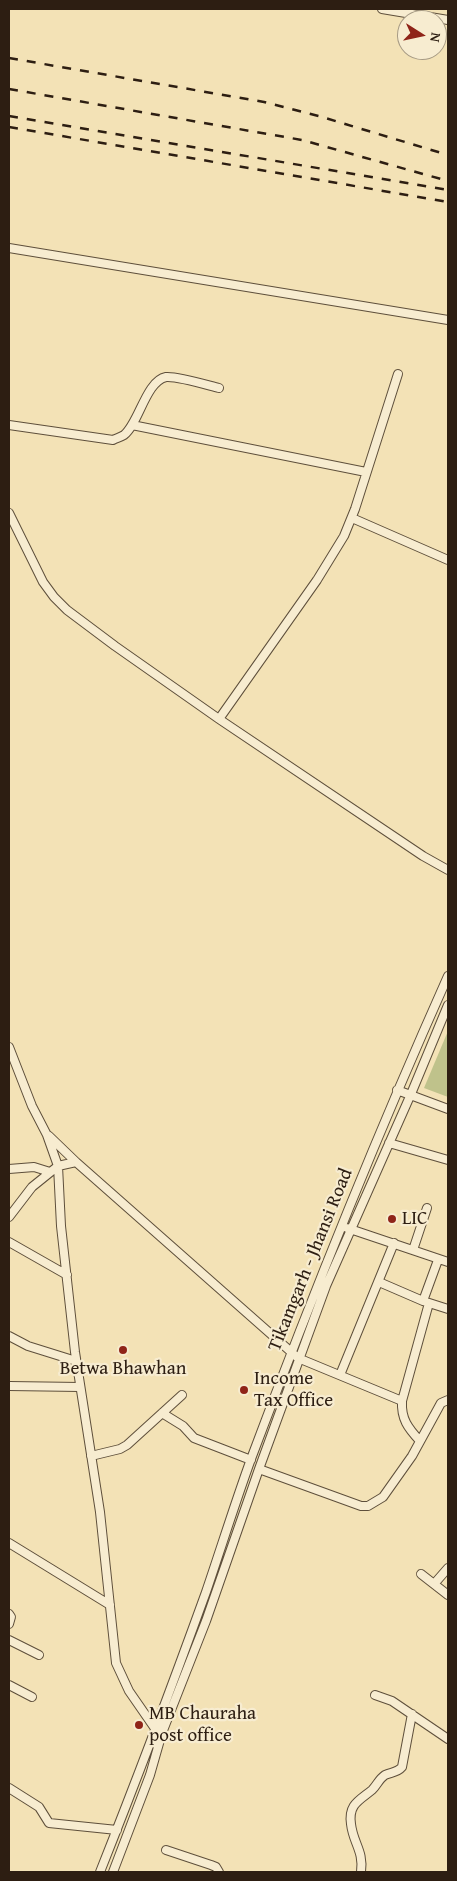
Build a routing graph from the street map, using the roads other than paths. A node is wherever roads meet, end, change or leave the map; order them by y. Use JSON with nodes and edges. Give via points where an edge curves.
{"nodes":[{"id":1,"x":382,"y":9,"type":"edge"},
{"id":2,"x":448,"y":20,"type":"edge"},
{"id":3,"x":9,"y":248,"type":"edge"},
{"id":4,"x":448,"y":320,"type":"edge"},
{"id":5,"x":398,"y":374,"type":"dead end"},
{"id":6,"x":219,"y":388,"type":"dead end"},
{"id":7,"x":9,"y":425,"type":"edge"},
{"id":8,"x":132,"y":426,"type":"junction"},
{"id":9,"x":366,"y":472,"type":"junction"},
{"id":10,"x":9,"y":513,"type":"edge"},
{"id":11,"x":352,"y":518,"type":"junction"},
{"id":12,"x":448,"y":560,"type":"edge"},
{"id":13,"x":219,"y":719,"type":"junction"},
{"id":14,"x":448,"y":870,"type":"edge"},
{"id":15,"x":448,"y":976,"type":"edge"},
{"id":16,"x":448,"y":1005,"type":"edge"},
{"id":17,"x":9,"y":1047,"type":"edge"},
{"id":18,"x":398,"y":1090,"type":"junction"},
{"id":19,"x":411,"y":1094,"type":"junction"},
{"id":20,"x":448,"y":1109,"type":"edge"},
{"id":21,"x":47,"y":1135,"type":"junction"},
{"id":22,"x":389,"y":1143,"type":"junction"},
{"id":23,"x":448,"y":1160,"type":"edge"},
{"id":24,"x":76,"y":1162,"type":"junction"},
{"id":25,"x":58,"y":1166,"type":"junction"},
{"id":26,"x":9,"y":1168,"type":"edge"},
{"id":27,"x":50,"y":1172,"type":"junction"},
{"id":28,"x":427,"y":1208,"type":"dead end"},
{"id":29,"x":9,"y":1217,"type":"edge"},
{"id":30,"x":340,"y":1226,"type":"junction"},
{"id":31,"x":350,"y":1229,"type":"junction"},
{"id":32,"x":9,"y":1242,"type":"edge"},
{"id":33,"x":394,"y":1243,"type":"junction"},
{"id":34,"x":413,"y":1250,"type":"junction"},
{"id":35,"x":438,"y":1260,"type":"junction"},
{"id":36,"x":448,"y":1262,"type":"edge"},
{"id":37,"x":67,"y":1275,"type":"junction"},
{"id":38,"x":379,"y":1282,"type":"junction"},
{"id":39,"x":426,"y":1302,"type":"junction"},
{"id":40,"x":448,"y":1309,"type":"edge"},
{"id":41,"x":9,"y":1336,"type":"edge"},
{"id":42,"x":291,"y":1352,"type":"junction"},
{"id":43,"x":298,"y":1358,"type":"junction"},
{"id":44,"x":76,"y":1361,"type":"junction"},
{"id":45,"x":340,"y":1376,"type":"junction"},
{"id":46,"x":9,"y":1386,"type":"edge"},
{"id":47,"x":80,"y":1387,"type":"junction"},
{"id":48,"x":182,"y":1395,"type":"dead end"},
{"id":49,"x":448,"y":1400,"type":"edge"},
{"id":50,"x":402,"y":1401,"type":"junction"},
{"id":51,"x":162,"y":1413,"type":"junction"},
{"id":52,"x":420,"y":1441,"type":"junction"},
{"id":53,"x":91,"y":1456,"type":"junction"},
{"id":54,"x":251,"y":1460,"type":"junction"},
{"id":55,"x":259,"y":1469,"type":"junction"},
{"id":56,"x":242,"y":1485,"type":"junction"},
{"id":57,"x":252,"y":1488,"type":"junction"},
{"id":58,"x":9,"y":1543,"type":"edge"},
{"id":59,"x":448,"y":1568,"type":"edge"},
{"id":60,"x":421,"y":1574,"type":"dead end"},
{"id":61,"x":434,"y":1584,"type":"junction"},
{"id":62,"x":448,"y":1595,"type":"edge"},
{"id":63,"x":110,"y":1605,"type":"junction"},
{"id":64,"x":9,"y":1614,"type":"edge"},
{"id":65,"x":9,"y":1624,"type":"edge"},
{"id":66,"x":192,"y":1628,"type":"junction"},
{"id":67,"x":202,"y":1632,"type":"junction"},
{"id":68,"x":9,"y":1640,"type":"edge"},
{"id":69,"x":39,"y":1654,"type":"dead end"},
{"id":70,"x":9,"y":1685,"type":"edge"},
{"id":71,"x":375,"y":1695,"type":"dead end"},
{"id":72,"x":32,"y":1696,"type":"dead end"},
{"id":73,"x":412,"y":1714,"type":"junction"},
{"id":74,"x":154,"y":1729,"type":"junction"},
{"id":75,"x":162,"y":1733,"type":"junction"},
{"id":76,"x":448,"y":1739,"type":"edge"},
{"id":77,"x":9,"y":1788,"type":"edge"},
{"id":78,"x":117,"y":1830,"type":"junction"},
{"id":79,"x":166,"y":1850,"type":"dead end"},
{"id":80,"x":100,"y":1872,"type":"edge"},
{"id":81,"x":113,"y":1872,"type":"edge"},
{"id":82,"x":219,"y":1872,"type":"edge"},
{"id":83,"x":361,"y":1872,"type":"edge"}],
"edges":[{"from":1,"to":2,"type":"street"},
{"from":3,"to":4,"type":"street"},
{"from":5,"to":9,"type":"street"},
{"from":6,"to":8,"type":"street","via":[[174,378],[159,381]]},
{"from":7,"to":8,"type":"street","via":[[113,440],[123,436]]},
{"from":8,"to":9,"type":"street"},
{"from":9,"to":11,"type":"street"},
{"from":10,"to":13,"type":"street","via":[[43,582],[54,597],[115,646]]},
{"from":11,"to":12,"type":"street"},
{"from":11,"to":13,"type":"street","via":[[329,562]]},
{"from":13,"to":14,"type":"street"},
{"from":15,"to":18,"type":"street","name":"Tikamgarh - Jhansi Road"},
{"from":16,"to":19,"type":"street","name":"Tikamgarh - Jhansi Road"},
{"from":17,"to":21,"type":"street"},
{"from":18,"to":19,"type":"street"},
{"from":18,"to":30,"type":"street","name":"Tikamgarh - Jhansi Road"},
{"from":19,"to":20,"type":"street"},
{"from":19,"to":22,"type":"street","name":"Tikamgarh - Jhansi Road"},
{"from":21,"to":24,"type":"street"},
{"from":21,"to":25,"type":"street"},
{"from":22,"to":23,"type":"street"},
{"from":22,"to":31,"type":"street","name":"Tikamgarh - Jhansi Road"},
{"from":24,"to":25,"type":"street"},
{"from":24,"to":42,"type":"street"},
{"from":25,"to":27,"type":"street"},
{"from":25,"to":37,"type":"street"},
{"from":26,"to":27,"type":"street"},
{"from":27,"to":29,"type":"street","via":[[32,1187]]},
{"from":28,"to":34,"type":"street"},
{"from":30,"to":31,"type":"street"},
{"from":30,"to":42,"type":"street","name":"Tikamgarh - Jhansi Road"},
{"from":31,"to":33,"type":"street"},
{"from":31,"to":43,"type":"street","name":"Tikamgarh - Jhansi Road"},
{"from":32,"to":37,"type":"street"},
{"from":33,"to":34,"type":"street"},
{"from":33,"to":38,"type":"street"},
{"from":34,"to":35,"type":"street"},
{"from":35,"to":36,"type":"street"},
{"from":35,"to":39,"type":"street"},
{"from":37,"to":44,"type":"street"},
{"from":38,"to":39,"type":"street"},
{"from":38,"to":45,"type":"street"},
{"from":39,"to":40,"type":"street"},
{"from":39,"to":50,"type":"street"},
{"from":41,"to":44,"type":"street","via":[[28,1346]]},
{"from":42,"to":43,"type":"street"},
{"from":42,"to":54,"type":"street","name":"Tikamgarh - Jhansi Road"},
{"from":43,"to":45,"type":"street"},
{"from":43,"to":55,"type":"street","name":"Tikamgarh - Jhansi Road"},
{"from":44,"to":47,"type":"street"},
{"from":45,"to":50,"type":"street"},
{"from":46,"to":47,"type":"street"},
{"from":47,"to":53,"type":"street"},
{"from":48,"to":51,"type":"street"},
{"from":49,"to":52,"type":"street","via":[[441,1403]]},
{"from":50,"to":52,"type":"street","via":[[403,1417]]},
{"from":51,"to":53,"type":"street","via":[[128,1445]]},
{"from":51,"to":54,"type":"street","via":[[183,1426],[194,1438]]},
{"from":52,"to":55,"type":"street","via":[[383,1497],[368,1506]]},
{"from":53,"to":63,"type":"street"},
{"from":54,"to":56,"type":"street","name":"Tikamgarh - Jhansi Road"},
{"from":55,"to":57,"type":"street","name":"Tikamgarh - Jhansi Road"},
{"from":56,"to":57,"type":"street"},
{"from":56,"to":66,"type":"street","name":"Tikamgarh - Jhansi Road"},
{"from":57,"to":67,"type":"street","name":"Tikamgarh - Jhansi Road"},
{"from":58,"to":63,"type":"street"},
{"from":59,"to":61,"type":"street"},
{"from":60,"to":61,"type":"street"},
{"from":61,"to":62,"type":"street"},
{"from":63,"to":74,"type":"street","via":[[116,1663],[129,1691]]},
{"from":64,"to":65,"type":"street"},
{"from":66,"to":67,"type":"street"},
{"from":66,"to":74,"type":"street","name":"Tikamgarh - Jhansi Road"},
{"from":67,"to":75,"type":"street","name":"Tikamgarh - Jhansi Road"},
{"from":68,"to":69,"type":"street"},
{"from":70,"to":72,"type":"street"},
{"from":71,"to":73,"type":"street","via":[[392,1700]]},
{"from":73,"to":76,"type":"street"},
{"from":73,"to":83,"type":"street","via":[[402,1767],[382,1777],[371,1791],[358,1799],[351,1813],[352,1830],[362,1858]]},
{"from":74,"to":75,"type":"street"},
{"from":74,"to":78,"type":"street","name":"Tikamgarh - Jhansi Road"},
{"from":75,"to":81,"type":"street","name":"Tikamgarh - Jhansi Road","via":[[150,1775]]},
{"from":77,"to":78,"type":"street","via":[[39,1807],[49,1823]]},
{"from":78,"to":80,"type":"street","name":"Tikamgarh - Jhansi Road"},
{"from":79,"to":82,"type":"street","via":[[216,1867]]}]}
